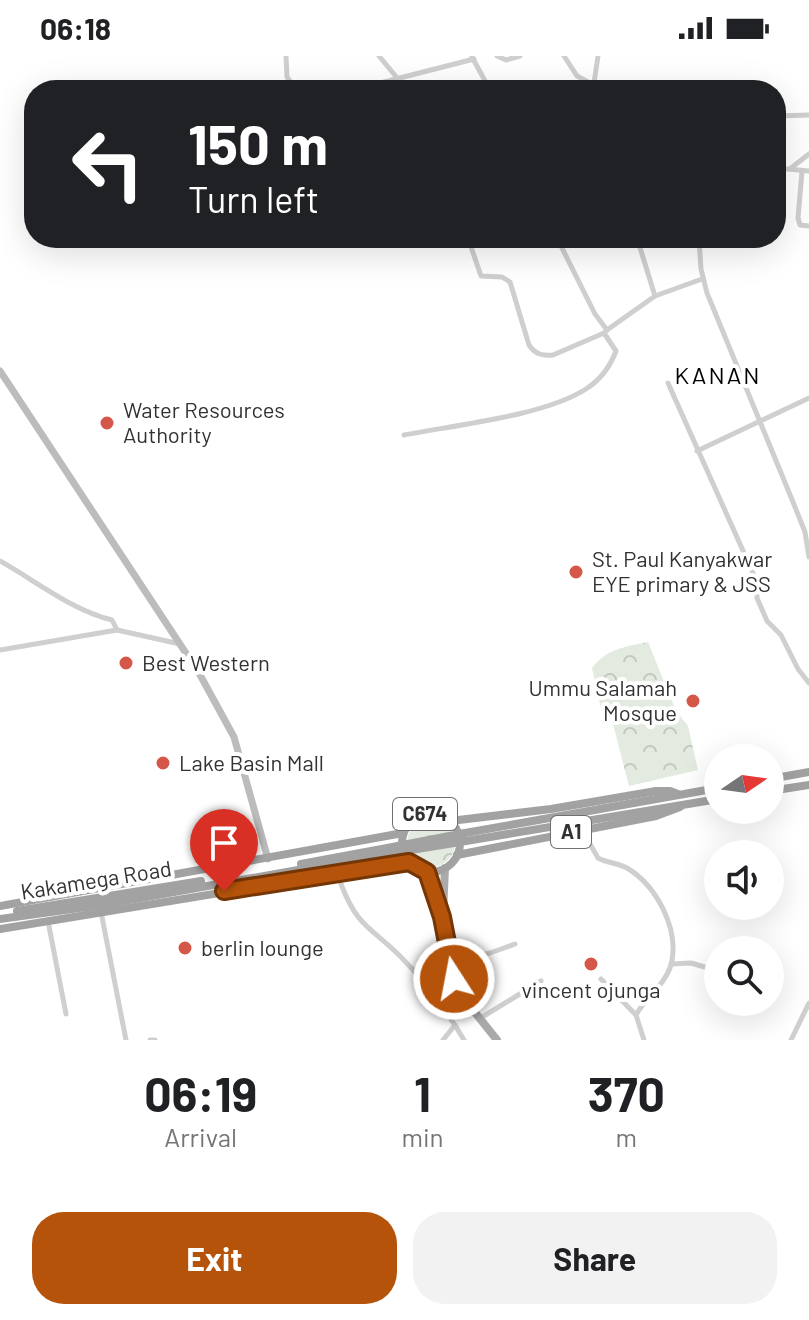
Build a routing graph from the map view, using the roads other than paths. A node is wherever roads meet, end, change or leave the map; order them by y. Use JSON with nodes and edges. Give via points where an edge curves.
{"nodes":[{"id":1,"x":286,"y":56,"type":"edge"},
{"id":2,"x":379,"y":56,"type":"edge"},
{"id":3,"x":497,"y":56,"type":"edge"},
{"id":4,"x":520,"y":56,"type":"edge"},
{"id":5,"x":564,"y":56,"type":"edge"},
{"id":6,"x":598,"y":56,"type":"edge"},
{"id":7,"x":473,"y":57,"type":"edge"},
{"id":8,"x":398,"y":79,"type":"junction"},
{"id":9,"x":289,"y":80,"type":"edge"},
{"id":10,"x":394,"y":80,"type":"edge"},
{"id":11,"x":485,"y":80,"type":"edge"},
{"id":12,"x":586,"y":80,"type":"edge"},
{"id":13,"x":595,"y":80,"type":"edge"},
{"id":14,"x":809,"y":115,"type":"edge"},
{"id":15,"x":786,"y":116,"type":"edge"},
{"id":16,"x":809,"y":154,"type":"edge"},
{"id":17,"x":786,"y":169,"type":"edge"},
{"id":18,"x":790,"y":169,"type":"junction"},
{"id":19,"x":805,"y":171,"type":"edge"},
{"id":20,"x":809,"y":226,"type":"edge"},
{"id":21,"x":471,"y":248,"type":"edge"},
{"id":22,"x":562,"y":248,"type":"edge"},
{"id":23,"x":640,"y":248,"type":"edge"},
{"id":24,"x":700,"y":248,"type":"edge"},
{"id":25,"x":702,"y":279,"type":"junction"},
{"id":26,"x":655,"y":296,"type":"junction"},
{"id":27,"x":605,"y":332,"type":"junction"},
{"id":28,"x":0,"y":371,"type":"edge"},
{"id":29,"x":668,"y":383,"type":"dead end"},
{"id":30,"x":809,"y":398,"type":"edge"},
{"id":31,"x":760,"y":421,"type":"junction"},
{"id":32,"x":404,"y":435,"type":"dead end"},
{"id":33,"x":697,"y":451,"type":"junction"},
{"id":34,"x":809,"y":557,"type":"edge"},
{"id":35,"x":0,"y":561,"type":"edge"},
{"id":36,"x":117,"y":630,"type":"junction"},
{"id":37,"x":180,"y":644,"type":"junction"},
{"id":38,"x":0,"y":650,"type":"edge"},
{"id":39,"x":809,"y":683,"type":"edge"},
{"id":40,"x":809,"y":772,"type":"edge"},
{"id":41,"x":784,"y":776,"type":"edge"},
{"id":42,"x":809,"y":785,"type":"edge"},
{"id":43,"x":784,"y":789,"type":"edge"},
{"id":44,"x":704,"y":790,"type":"edge"},
{"id":45,"x":680,"y":794,"type":"junction"},
{"id":46,"x":704,"y":801,"type":"edge"},
{"id":47,"x":684,"y":804,"type":"junction"},
{"id":48,"x":450,"y":821,"type":"junction"},
{"id":49,"x":577,"y":831,"type":"junction"},
{"id":50,"x":403,"y":833,"type":"junction"},
{"id":51,"x":457,"y":855,"type":"junction"},
{"id":52,"x":268,"y":859,"type":"junction"},
{"id":53,"x":409,"y":862,"type":"junction"},
{"id":54,"x":445,"y":868,"type":"junction"},
{"id":55,"x":427,"y":872,"type":"junction"},
{"id":56,"x":341,"y":884,"type":"dead end"},
{"id":57,"x":0,"y":906,"type":"edge"},
{"id":58,"x":100,"y":911,"type":"junction"},
{"id":59,"x":0,"y":916,"type":"edge"},
{"id":60,"x":442,"y":917,"type":"junction"},
{"id":61,"x":48,"y":920,"type":"junction"},
{"id":62,"x":0,"y":929,"type":"edge"},
{"id":63,"x":515,"y":944,"type":"dead end"},
{"id":64,"x":450,"y":961,"type":"junction"},
{"id":65,"x":671,"y":964,"type":"junction"},
{"id":66,"x":704,"y":967,"type":"edge"},
{"id":67,"x":601,"y":979,"type":"dead end"},
{"id":68,"x":541,"y":981,"type":"dead end"},
{"id":69,"x":809,"y":1003,"type":"edge"},
{"id":70,"x":66,"y":1014,"type":"dead end"},
{"id":71,"x":636,"y":1015,"type":"junction"},
{"id":72,"x":478,"y":1019,"type":"junction"},
{"id":73,"x":455,"y":1025,"type":"junction"},
{"id":74,"x":126,"y":1040,"type":"edge"},
{"id":75,"x":443,"y":1040,"type":"edge"},
{"id":76,"x":464,"y":1040,"type":"edge"},
{"id":77,"x":497,"y":1040,"type":"edge"},
{"id":78,"x":644,"y":1040,"type":"edge"},
{"id":79,"x":791,"y":1040,"type":"edge"}],
"edges":[{"from":1,"to":9,"type":"street"},
{"from":2,"to":8,"type":"street"},
{"from":3,"to":4,"type":"street"},
{"from":5,"to":12,"type":"street"},
{"from":6,"to":13,"type":"street"},
{"from":7,"to":8,"type":"street"},
{"from":7,"to":11,"type":"street"},
{"from":8,"to":10,"type":"street"},
{"from":14,"to":15,"type":"street"},
{"from":16,"to":18,"type":"street"},
{"from":17,"to":18,"type":"street"},
{"from":18,"to":19,"type":"street"},
{"from":19,"to":20,"type":"street","via":[[798,218],[800,225]]},
{"from":21,"to":27,"type":"street","via":[[481,276],[502,277],[513,288],[533,351],[553,355]]},
{"from":22,"to":27,"type":"street"},
{"from":23,"to":26,"type":"street"},
{"from":24,"to":25,"type":"street"},
{"from":25,"to":26,"type":"street"},
{"from":25,"to":31,"type":"street"},
{"from":26,"to":27,"type":"street"},
{"from":27,"to":32,"type":"street","via":[[616,351],[611,365],[584,391],[542,408]]},
{"from":28,"to":37,"type":"main road"},
{"from":29,"to":33,"type":"street"},
{"from":30,"to":31,"type":"street"},
{"from":31,"to":33,"type":"street"},
{"from":31,"to":34,"type":"street","via":[[805,532]]},
{"from":33,"to":39,"type":"street","via":[[757,582],[767,621]]},
{"from":35,"to":36,"type":"street","via":[[72,605],[112,620]]},
{"from":36,"to":37,"type":"street"},
{"from":36,"to":38,"type":"street"},
{"from":37,"to":52,"type":"main road","via":[[234,737]]},
{"from":40,"to":41,"type":"highway"},
{"from":42,"to":43,"type":"highway"},
{"from":44,"to":45,"type":"highway","name":"Kakamega Road","number":"A1"},
{"from":45,"to":48,"type":"highway","number":"A1","via":[[656,791]]},
{"from":45,"to":59,"type":"highway","name":"Kakamega Road","number":"A1","bridge":true},
{"from":46,"to":47,"type":"highway","number":"A1"},
{"from":47,"to":49,"type":"highway","number":"A1","via":[[656,816]]},
{"from":47,"to":59,"type":"highway","name":"Kakamega Road","number":"A1","bridge":true,"via":[[101,905]]},
{"from":48,"to":50,"type":"highway","number":"C674","via":[[425,814]]},
{"from":48,"to":51,"type":"highway","number":"C674","via":[[459,837]]},
{"from":49,"to":51,"type":"highway","number":"A1"},
{"from":49,"to":65,"type":"street","via":[[598,858],[627,868],[652,891],[672,936]]},
{"from":50,"to":52,"type":"highway"},
{"from":50,"to":53,"type":"highway","number":"C674","via":[[402,848]]},
{"from":51,"to":54,"type":"highway","number":"C674"},
{"from":52,"to":57,"type":"highway"},
{"from":53,"to":55,"type":"highway","number":"C674"},
{"from":53,"to":58,"type":"highway"},
{"from":54,"to":55,"type":"highway"},
{"from":54,"to":60,"type":"main road"},
{"from":55,"to":60,"type":"main road"},
{"from":56,"to":73,"type":"street","via":[[363,925],[400,956]]},
{"from":58,"to":61,"type":"highway"},
{"from":58,"to":74,"type":"street"},
{"from":60,"to":64,"type":"main road"},
{"from":61,"to":62,"type":"highway"},
{"from":61,"to":70,"type":"street"},
{"from":63,"to":64,"type":"street"},
{"from":64,"to":72,"type":"main road","via":[[461,995]]},
{"from":65,"to":66,"type":"street"},
{"from":65,"to":71,"type":"street"},
{"from":67,"to":71,"type":"street"},
{"from":68,"to":72,"type":"street"},
{"from":69,"to":79,"type":"street"},
{"from":71,"to":78,"type":"street"},
{"from":72,"to":77,"type":"main road"},
{"from":73,"to":75,"type":"street"},
{"from":73,"to":76,"type":"street"}]}
